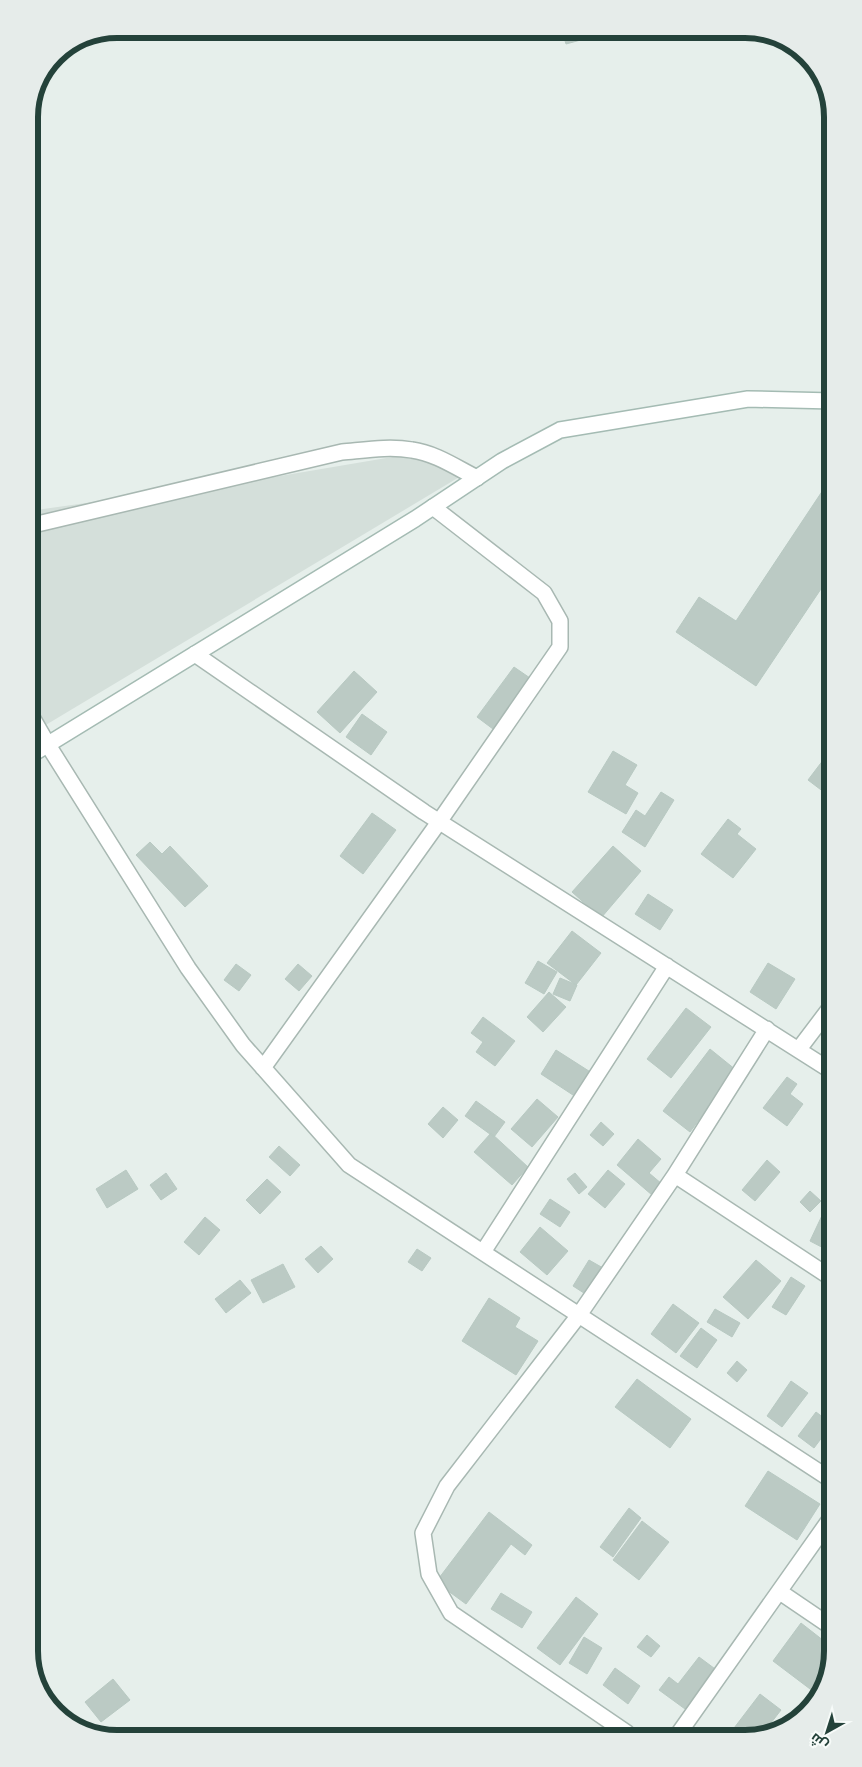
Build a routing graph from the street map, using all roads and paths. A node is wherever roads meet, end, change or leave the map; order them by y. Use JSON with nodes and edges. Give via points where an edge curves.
{"nodes":[{"id":1,"x":824,"y":401,"type":"edge"},
{"id":2,"x":476,"y":478,"type":"junction"},
{"id":3,"x":433,"y":507,"type":"junction"},
{"id":4,"x":38,"y":524,"type":"edge"},
{"id":5,"x":195,"y":654,"type":"junction"},
{"id":6,"x":38,"y":727,"type":"edge"},
{"id":7,"x":48,"y":744,"type":"junction"},
{"id":8,"x":38,"y":750,"type":"edge"},
{"id":9,"x":439,"y":822,"type":"junction"},
{"id":10,"x":667,"y":966,"type":"junction"},
{"id":11,"x":824,"y":1016,"type":"edge"},
{"id":12,"x":767,"y":1029,"type":"junction"},
{"id":13,"x":799,"y":1049,"type":"junction"},
{"id":14,"x":824,"y":1066,"type":"edge"},
{"id":15,"x":263,"y":1068,"type":"junction"},
{"id":16,"x":674,"y":1175,"type":"junction"},
{"id":17,"x":483,"y":1252,"type":"junction"},
{"id":18,"x":824,"y":1273,"type":"edge"},
{"id":19,"x":579,"y":1315,"type":"junction"},
{"id":20,"x":824,"y":1475,"type":"edge"},
{"id":21,"x":824,"y":1529,"type":"edge"},
{"id":22,"x":780,"y":1592,"type":"junction"},
{"id":23,"x":824,"y":1622,"type":"edge"},
{"id":24,"x":622,"y":1730,"type":"edge"},
{"id":25,"x":681,"y":1730,"type":"edge"}],
"edges":[{"from":1,"to":2,"type":"street","via":[[748,399],[560,430]]},
{"from":2,"to":3,"type":"street"},
{"from":2,"to":4,"type":"street","via":[[414,450],[342,452]]},
{"from":3,"to":5,"type":"street"},
{"from":3,"to":9,"type":"street","via":[[544,592],[560,621],[560,647]]},
{"from":5,"to":7,"type":"street"},
{"from":5,"to":9,"type":"street"},
{"from":6,"to":7,"type":"street"},
{"from":7,"to":8,"type":"street"},
{"from":7,"to":15,"type":"street","via":[[188,968],[243,1046]]},
{"from":9,"to":10,"type":"street"},
{"from":9,"to":15,"type":"street"},
{"from":10,"to":12,"type":"street"},
{"from":10,"to":17,"type":"street"},
{"from":11,"to":13,"type":"street"},
{"from":12,"to":13,"type":"street"},
{"from":12,"to":16,"type":"street"},
{"from":13,"to":14,"type":"street"},
{"from":15,"to":17,"type":"street","via":[[350,1166]]},
{"from":16,"to":18,"type":"street"},
{"from":16,"to":19,"type":"street"},
{"from":17,"to":19,"type":"street"},
{"from":19,"to":20,"type":"street"},
{"from":19,"to":24,"type":"street","via":[[447,1486],[423,1533],[429,1574],[451,1614]]},
{"from":21,"to":22,"type":"street"},
{"from":22,"to":23,"type":"street"},
{"from":22,"to":25,"type":"street"}]}
